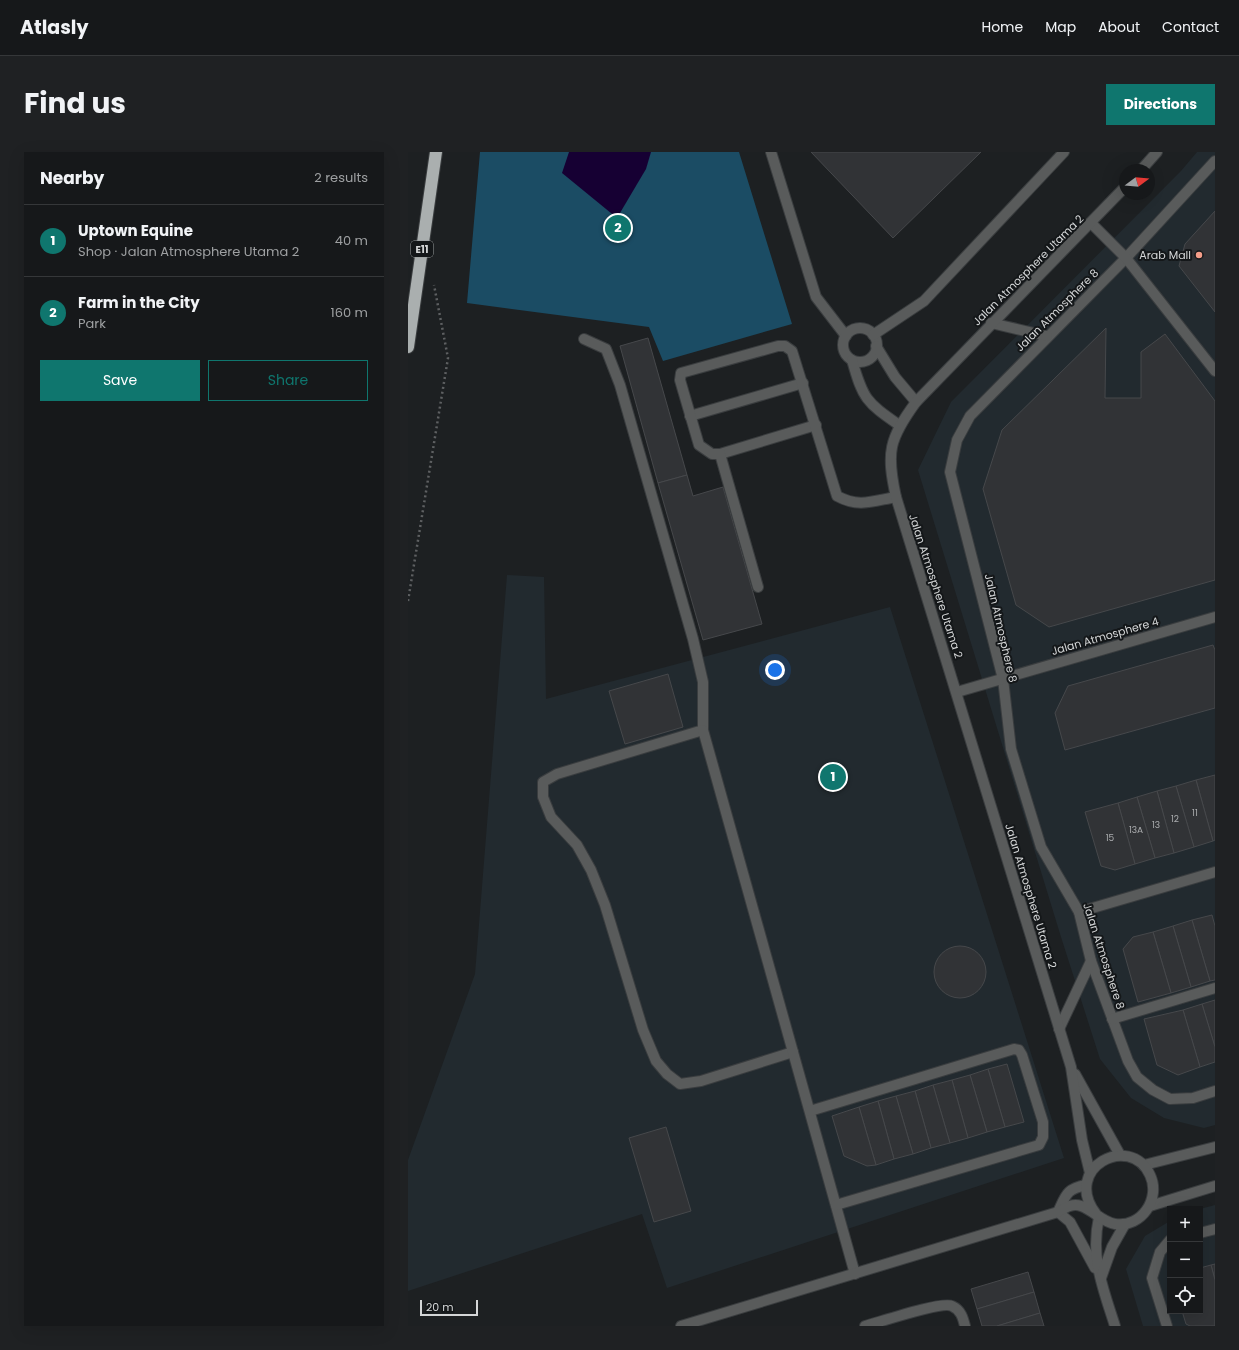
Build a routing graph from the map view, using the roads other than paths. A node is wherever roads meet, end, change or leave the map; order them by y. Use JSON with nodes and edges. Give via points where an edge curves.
{"nodes":[{"id":1,"x":436,"y":152,"type":"edge"},
{"id":2,"x":771,"y":152,"type":"edge"},
{"id":3,"x":1064,"y":152,"type":"edge"},
{"id":4,"x":1157,"y":152,"type":"edge"},
{"id":5,"x":1215,"y":161,"type":"edge"},
{"id":6,"x":1146,"y":164,"type":"edge"},
{"id":7,"x":1119,"y":193,"type":"edge"},
{"id":8,"x":1091,"y":223,"type":"junction"},
{"id":9,"x":1126,"y":258,"type":"junction"},
{"id":10,"x":991,"y":323,"type":"junction"},
{"id":11,"x":873,"y":335,"type":"junction"},
{"id":12,"x":846,"y":336,"type":"junction"},
{"id":13,"x":1047,"y":336,"type":"junction"},
{"id":14,"x":584,"y":339,"type":"dead end"},
{"id":15,"x":876,"y":346,"type":"junction"},
{"id":16,"x":408,"y":347,"type":"edge"},
{"id":17,"x":852,"y":360,"type":"junction"},
{"id":18,"x":1215,"y":371,"type":"edge"},
{"id":19,"x":803,"y":383,"type":"junction"},
{"id":20,"x":916,"y":402,"type":"junction"},
{"id":21,"x":690,"y":416,"type":"junction"},
{"id":22,"x":816,"y":425,"type":"junction"},
{"id":23,"x":899,"y":425,"type":"junction"},
{"id":24,"x":720,"y":454,"type":"junction"},
{"id":25,"x":896,"y":497,"type":"junction"},
{"id":26,"x":758,"y":587,"type":"dead end"},
{"id":27,"x":1215,"y":617,"type":"edge"},
{"id":28,"x":1002,"y":679,"type":"junction"},
{"id":29,"x":957,"y":692,"type":"junction"},
{"id":30,"x":703,"y":730,"type":"junction"},
{"id":31,"x":1215,"y":872,"type":"edge"},
{"id":32,"x":1079,"y":912,"type":"junction"},
{"id":33,"x":1091,"y":961,"type":"junction"},
{"id":34,"x":1215,"y":988,"type":"edge"},
{"id":35,"x":1112,"y":1019,"type":"junction"},
{"id":36,"x":1059,"y":1029,"type":"junction"},
{"id":37,"x":793,"y":1052,"type":"junction"},
{"id":38,"x":1071,"y":1067,"type":"junction"},
{"id":39,"x":1215,"y":1091,"type":"edge"},
{"id":40,"x":810,"y":1111,"type":"junction"},
{"id":41,"x":1215,"y":1147,"type":"edge"},
{"id":42,"x":1120,"y":1155,"type":"junction"},
{"id":43,"x":1144,"y":1165,"type":"junction"},
{"id":44,"x":1090,"y":1173,"type":"junction"},
{"id":45,"x":1086,"y":1185,"type":"junction"},
{"id":46,"x":1215,"y":1186,"type":"edge"},
{"id":47,"x":836,"y":1204,"type":"junction"},
{"id":48,"x":1150,"y":1206,"type":"junction"},
{"id":49,"x":1058,"y":1212,"type":"junction"},
{"id":50,"x":1097,"y":1216,"type":"junction"},
{"id":51,"x":1125,"y":1224,"type":"junction"},
{"id":52,"x":1215,"y":1229,"type":"edge"},
{"id":53,"x":1203,"y":1232,"type":"edge"},
{"id":54,"x":1168,"y":1242,"type":"edge"},
{"id":55,"x":855,"y":1274,"type":"junction"},
{"id":56,"x":1100,"y":1278,"type":"junction"},
{"id":57,"x":681,"y":1326,"type":"edge"},
{"id":58,"x":865,"y":1326,"type":"edge"},
{"id":59,"x":965,"y":1326,"type":"edge"},
{"id":60,"x":1115,"y":1326,"type":"edge"},
{"id":61,"x":1167,"y":1326,"type":"edge"}],
"edges":[{"from":1,"to":16,"type":"highway","number":"E11"},
{"from":2,"to":12,"type":"street","via":[[816,297]]},
{"from":3,"to":11,"type":"street","via":[[924,300]]},
{"from":4,"to":6,"type":"street"},
{"from":5,"to":9,"type":"street","name":"Jalan Atmosphere 8"},
{"from":7,"to":8,"type":"street","name":"Jalan Atmosphere Utama 2"},
{"from":8,"to":9,"type":"street"},
{"from":8,"to":10,"type":"street","name":"Jalan Atmosphere Utama 2"},
{"from":9,"to":13,"type":"street","name":"Jalan Atmosphere 8"},
{"from":9,"to":18,"type":"street"},
{"from":10,"to":13,"type":"street"},
{"from":10,"to":20,"type":"street","name":"Jalan Atmosphere Utama 2"},
{"from":11,"to":12,"type":"street","via":[[859,328]]},
{"from":11,"to":15,"type":"street"},
{"from":12,"to":17,"type":"street","via":[[843,341],[844,352]]},
{"from":13,"to":28,"type":"street","name":"Jalan Atmosphere 8","via":[[970,416],[957,440],[950,472]]},
{"from":14,"to":30,"type":"street","via":[[606,349],[620,385],[693,639],[703,682]]},
{"from":15,"to":17,"type":"street","via":[[868,360]]},
{"from":15,"to":20,"type":"street"},
{"from":17,"to":23,"type":"street","via":[[860,389],[872,406]]},
{"from":19,"to":21,"type":"street"},
{"from":19,"to":21,"type":"street","via":[[792,351],[785,346],[687,371],[682,374],[680,380]]},
{"from":19,"to":22,"type":"street"},
{"from":20,"to":23,"type":"street","name":"Jalan Atmosphere Utama 2"},
{"from":21,"to":24,"type":"street","via":[[699,445],[712,454]]},
{"from":22,"to":24,"type":"street"},
{"from":22,"to":25,"type":"street","via":[[837,496],[861,504]]},
{"from":23,"to":25,"type":"street","name":"Jalan Atmosphere Utama 2","via":[[891,449],[890,472]]},
{"from":24,"to":26,"type":"street"},
{"from":25,"to":29,"type":"street","name":"Jalan Atmosphere Utama 2"},
{"from":27,"to":28,"type":"street","name":"Jalan Atmosphere 4"},
{"from":28,"to":29,"type":"street","name":"Jalan Atmosphere 4"},
{"from":28,"to":32,"type":"street","name":"Jalan Atmosphere 8","via":[[1011,749],[1041,847]]},
{"from":29,"to":36,"type":"street","name":"Jalan Atmosphere Utama 2"},
{"from":30,"to":37,"type":"street"},
{"from":30,"to":37,"type":"street","via":[[557,774],[543,782],[543,797],[551,817],[577,845],[591,870],[605,906],[643,1030],[656,1061],[667,1074],[680,1084],[701,1081]]},
{"from":31,"to":32,"type":"street"},
{"from":32,"to":33,"type":"street","name":"Jalan Atmosphere 8"},
{"from":33,"to":35,"type":"street","name":"Jalan Atmosphere 8"},
{"from":33,"to":36,"type":"street"},
{"from":34,"to":35,"type":"street"},
{"from":35,"to":39,"type":"street","name":"Jalan Atmosphere 8","via":[[1134,1072],[1152,1090],[1170,1099],[1193,1098]]},
{"from":36,"to":38,"type":"street","name":"Jalan Atmosphere Utama 2"},
{"from":37,"to":40,"type":"street"},
{"from":38,"to":42,"type":"street"},
{"from":38,"to":44,"type":"street","via":[[1082,1140]]},
{"from":40,"to":47,"type":"street"},
{"from":40,"to":47,"type":"street","via":[[1014,1049],[1019,1050],[1022,1055],[1042,1122],[1043,1137],[1039,1145]]},
{"from":41,"to":43,"type":"street"},
{"from":42,"to":43,"type":"street","via":[[1128,1156]]},
{"from":42,"to":44,"type":"street","via":[[1102,1160]]},
{"from":43,"to":48,"type":"street","via":[[1154,1185]]},
{"from":44,"to":45,"type":"street"},
{"from":45,"to":49,"type":"street","via":[[1074,1187],[1067,1193]]},
{"from":45,"to":50,"type":"street","via":[[1087,1200]]},
{"from":46,"to":48,"type":"street"},
{"from":47,"to":55,"type":"street"},
{"from":48,"to":51,"type":"street","via":[[1144,1214]]},
{"from":49,"to":50,"type":"street","via":[[1071,1205],[1081,1206]]},
{"from":49,"to":55,"type":"street"},
{"from":49,"to":56,"type":"street","via":[[1070,1222]]},
{"from":50,"to":51,"type":"street","via":[[1116,1224]]},
{"from":50,"to":56,"type":"street","via":[[1095,1251]]},
{"from":51,"to":56,"type":"street","via":[[1112,1247]]},
{"from":52,"to":53,"type":"street"},
{"from":54,"to":61,"type":"street","via":[[1160,1252],[1152,1278]]},
{"from":55,"to":57,"type":"street"},
{"from":56,"to":60,"type":"street"},
{"from":58,"to":59,"type":"street","via":[[938,1305],[952,1305],[961,1313]]}]}
